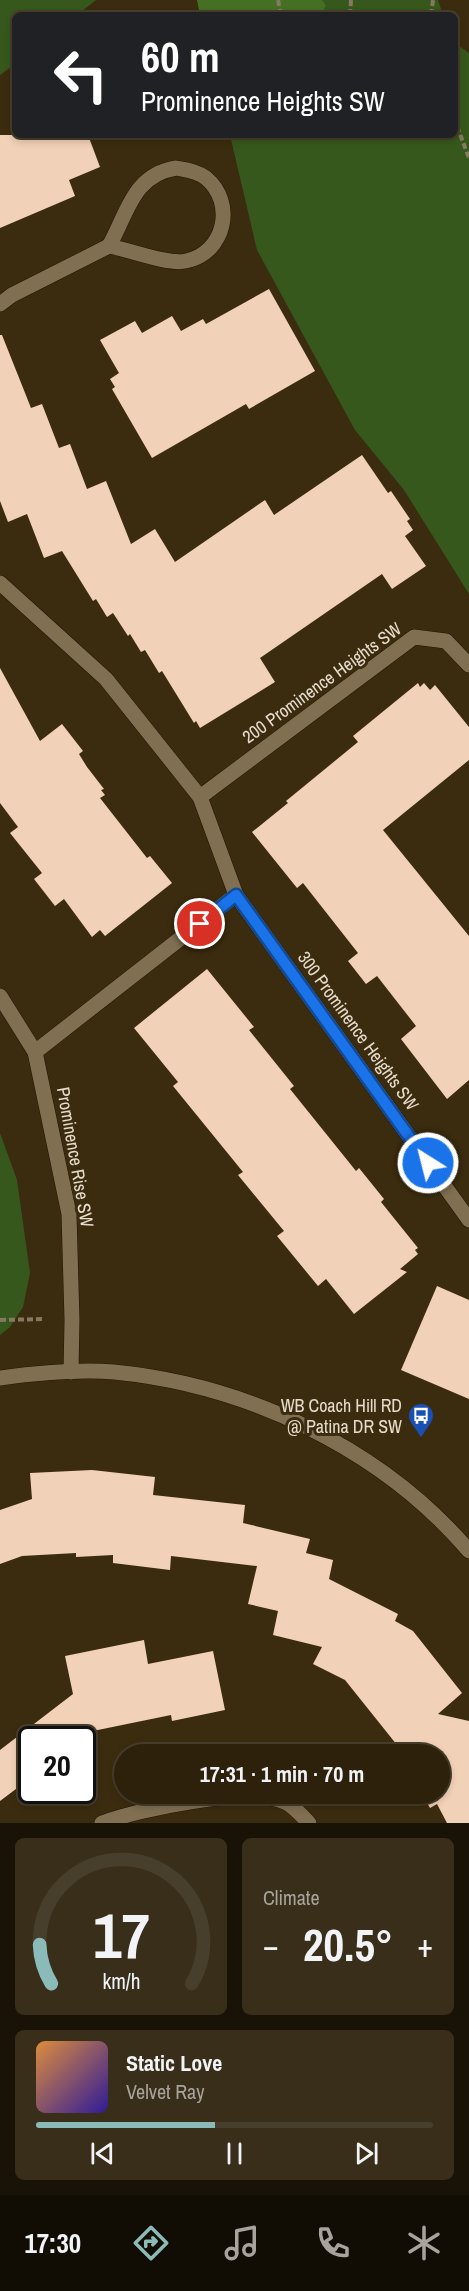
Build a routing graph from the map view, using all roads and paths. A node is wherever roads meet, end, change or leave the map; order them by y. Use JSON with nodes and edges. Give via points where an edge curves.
{"nodes":[{"id":1,"x":458,"y":129,"type":"edge"},
{"id":2,"x":469,"y":158,"type":"edge"},
{"id":3,"x":110,"y":246,"type":"junction"},
{"id":4,"x":0,"y":304,"type":"edge"},
{"id":5,"x":0,"y":584,"type":"edge"},
{"id":6,"x":469,"y":665,"type":"edge"},
{"id":7,"x":200,"y":797,"type":"junction"},
{"id":8,"x":236,"y":895,"type":"junction"},
{"id":9,"x":0,"y":996,"type":"edge"},
{"id":10,"x":35,"y":1052,"type":"junction"},
{"id":11,"x":469,"y":1220,"type":"edge"},
{"id":12,"x":0,"y":1320,"type":"edge"},
{"id":13,"x":72,"y":1320,"type":"junction"},
{"id":14,"x":71,"y":1372,"type":"junction"},
{"id":15,"x":0,"y":1378,"type":"edge"},
{"id":16,"x":469,"y":1551,"type":"edge"},
{"id":17,"x":102,"y":1823,"type":"edge"},
{"id":18,"x":309,"y":1823,"type":"edge"}],
"edges":[{"from":1,"to":2,"type":"path"},
{"from":3,"to":3,"type":"street","via":[[170,262],[186,262],[200,256],[213,247],[221,232],[224,217],[216,188],[191,170],[176,168],[147,178],[137,190]]},
{"from":3,"to":4,"type":"street"},
{"from":5,"to":7,"type":"street","name":"300 Prominence Heights SW","via":[[106,679]]},
{"from":6,"to":7,"type":"street","name":"200 Prominence Heights SW","via":[[446,640],[414,636]]},
{"from":7,"to":8,"type":"street","name":"300 Prominence Heights SW"},
{"from":8,"to":10,"type":"street"},
{"from":8,"to":11,"type":"street","name":"300 Prominence Heights SW"},
{"from":9,"to":10,"type":"street","name":"Prominence Rise SW"},
{"from":10,"to":13,"type":"street","name":"Prominence Rise SW","via":[[69,1214]]},
{"from":12,"to":13,"type":"path"},
{"from":13,"to":14,"type":"street","name":"Prominence Rise SW"},
{"from":14,"to":15,"type":"street"},
{"from":14,"to":16,"type":"street","via":[[113,1372],[198,1387],[273,1410],[356,1453],[441,1521]]},
{"from":17,"to":18,"type":"street","via":[[182,1802],[266,1797],[290,1804]]}]}
